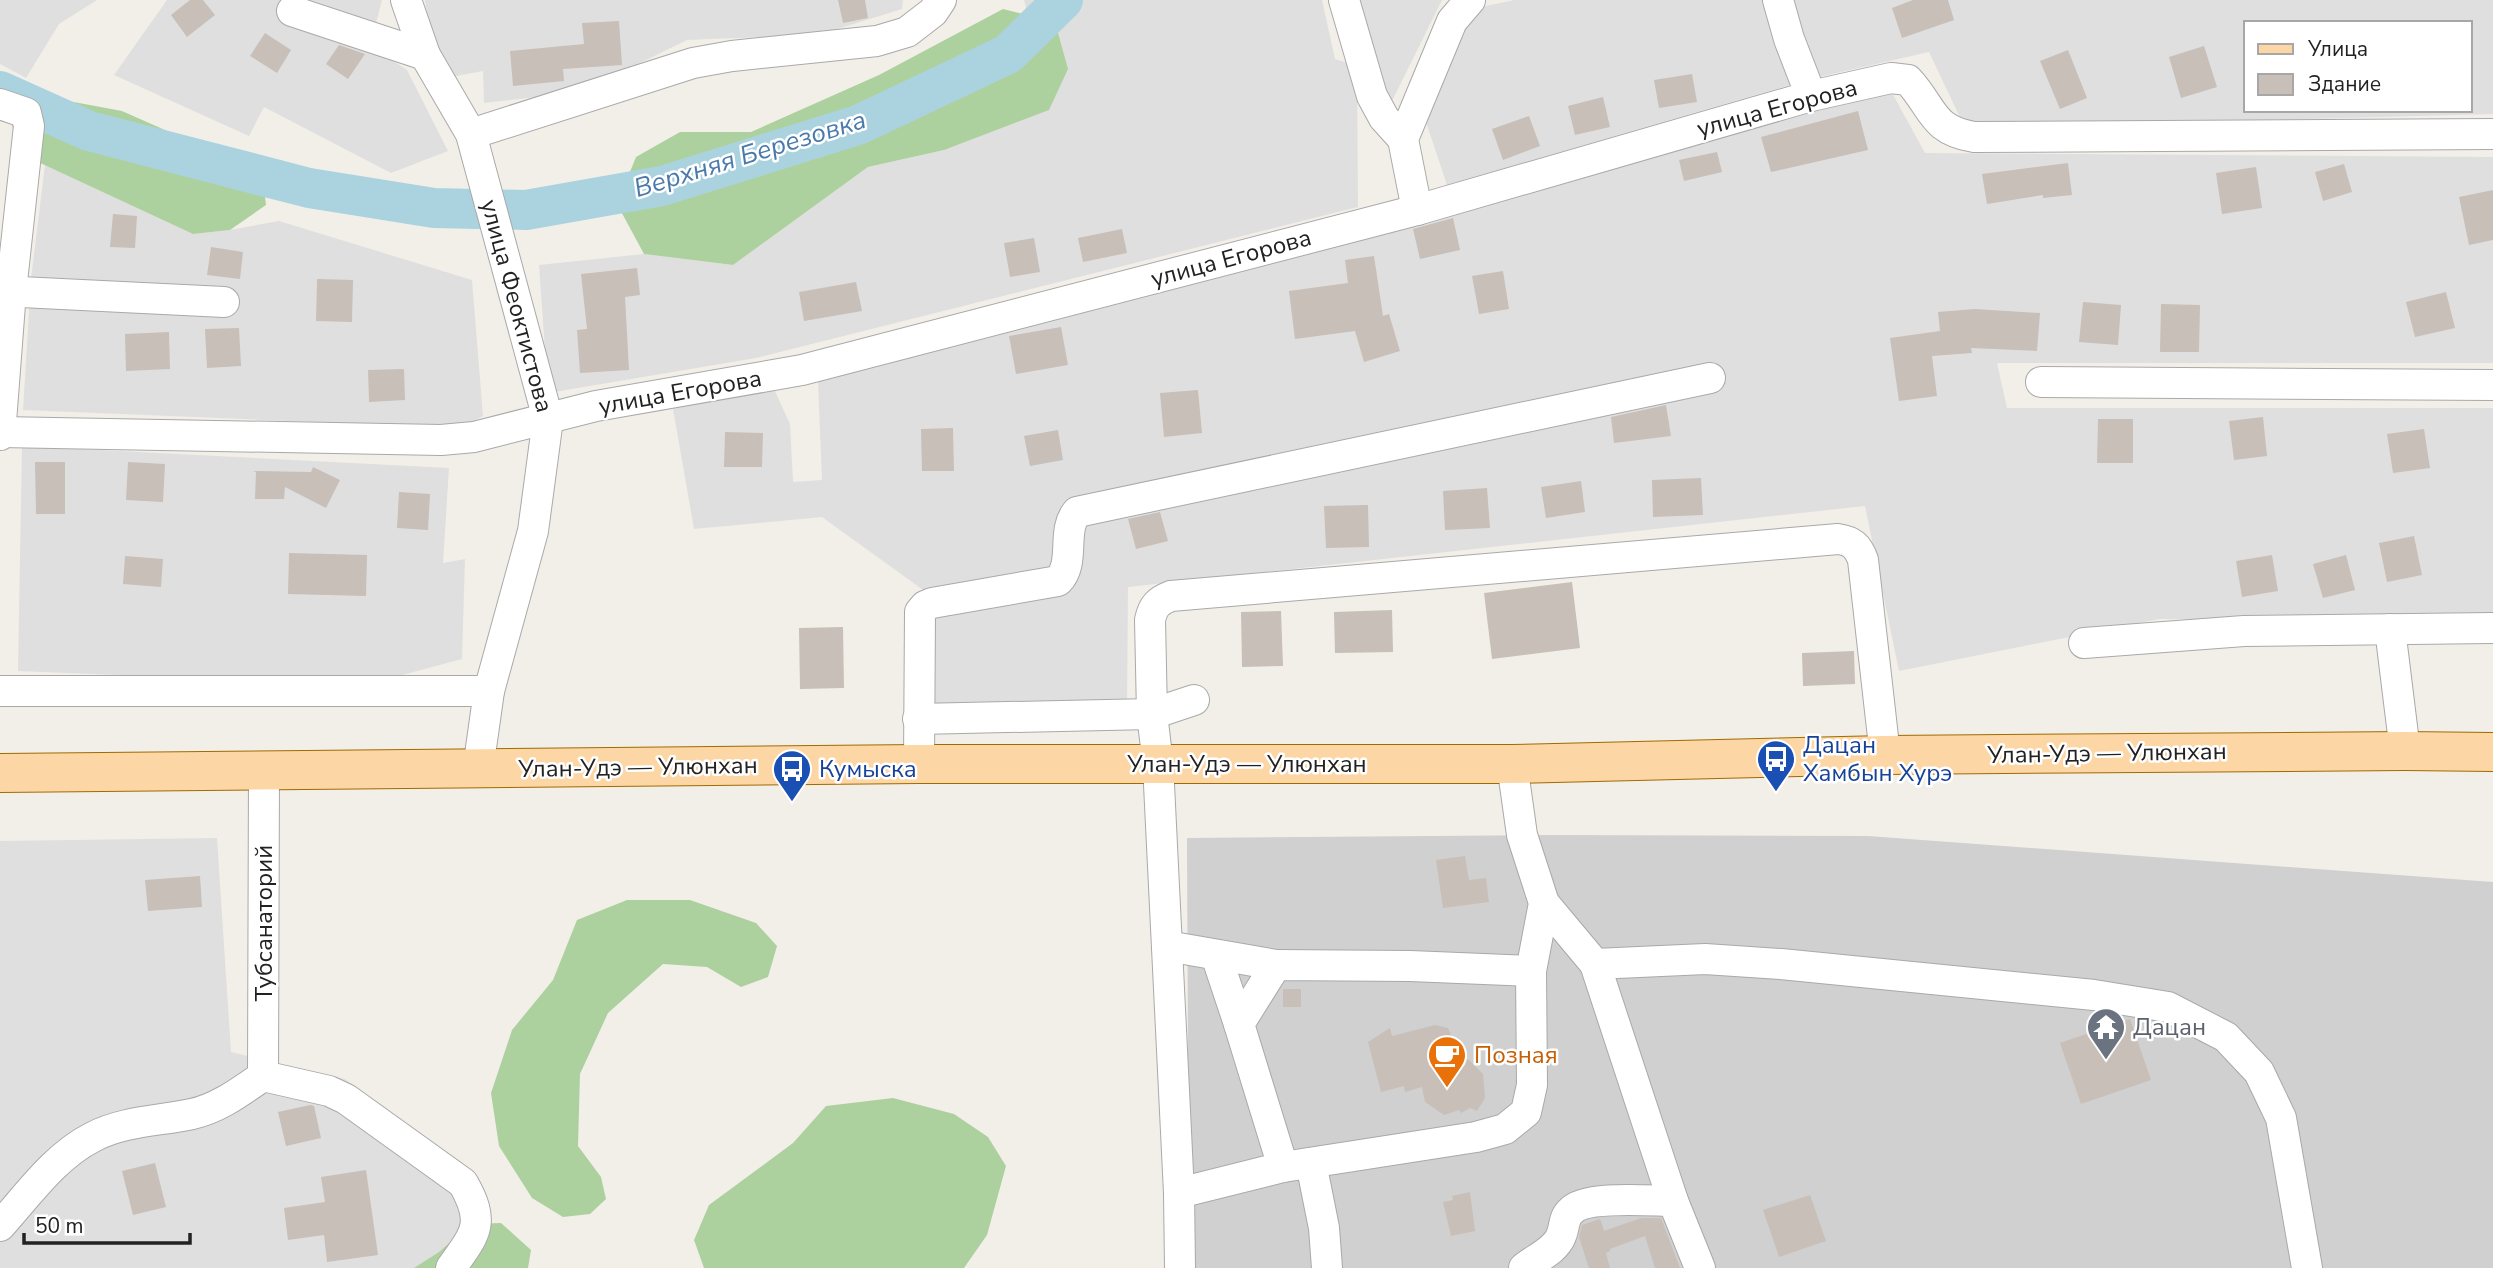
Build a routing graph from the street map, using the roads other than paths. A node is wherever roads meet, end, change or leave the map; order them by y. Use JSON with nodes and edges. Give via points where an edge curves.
{"nodes":[{"id":1,"x":406,"y":0,"type":"edge"},
{"id":2,"x":941,"y":0,"type":"edge"},
{"id":3,"x":1344,"y":0,"type":"edge"},
{"id":4,"x":1470,"y":0,"type":"edge"},
{"id":5,"x":1778,"y":0,"type":"edge"},
{"id":6,"x":292,"y":11,"type":"dead end"},
{"id":7,"x":425,"y":55,"type":"junction"},
{"id":8,"x":1811,"y":96,"type":"junction"},
{"id":9,"x":0,"y":104,"type":"edge"},
{"id":10,"x":471,"y":134,"type":"junction"},
{"id":11,"x":2493,"y":134,"type":"edge"},
{"id":12,"x":1403,"y":139,"type":"junction"},
{"id":13,"x":1417,"y":210,"type":"junction"},
{"id":14,"x":5,"y":291,"type":"edge"},
{"id":15,"x":224,"y":302,"type":"dead end"},
{"id":16,"x":1710,"y":378,"type":"dead end"},
{"id":17,"x":2041,"y":382,"type":"dead end"},
{"id":18,"x":2493,"y":385,"type":"edge"},
{"id":19,"x":548,"y":419,"type":"junction"},
{"id":20,"x":0,"y":433,"type":"edge"},
{"id":21,"x":2493,"y":628,"type":"edge"},
{"id":22,"x":2390,"y":629,"type":"junction"},
{"id":23,"x":2084,"y":643,"type":"dead end"},
{"id":24,"x":0,"y":691,"type":"edge"},
{"id":25,"x":489,"y":691,"type":"junction"},
{"id":26,"x":1194,"y":700,"type":"dead end"},
{"id":27,"x":1152,"y":714,"type":"junction"},
{"id":28,"x":918,"y":719,"type":"junction"},
{"id":29,"x":2405,"y":751,"type":"junction"},
{"id":30,"x":2493,"y":752,"type":"edge"},
{"id":31,"x":1885,"y":755,"type":"junction"},
{"id":32,"x":919,"y":764,"type":"junction"},
{"id":33,"x":1158,"y":764,"type":"junction"},
{"id":34,"x":1512,"y":764,"type":"junction"},
{"id":35,"x":478,"y":769,"type":"junction"},
{"id":36,"x":264,"y":771,"type":"junction"},
{"id":37,"x":0,"y":773,"type":"edge"},
{"id":38,"x":1544,"y":903,"type":"junction"},
{"id":39,"x":1167,"y":946,"type":"junction"},
{"id":40,"x":1216,"y":955,"type":"junction"},
{"id":41,"x":1595,"y":964,"type":"junction"},
{"id":42,"x":1276,"y":965,"type":"junction"},
{"id":43,"x":1531,"y":971,"type":"junction"},
{"id":44,"x":1239,"y":1024,"type":"junction"},
{"id":45,"x":263,"y":1076,"type":"junction"},
{"id":46,"x":1297,"y":1165,"type":"junction"},
{"id":47,"x":1179,"y":1193,"type":"junction"},
{"id":48,"x":1674,"y":1201,"type":"junction"},
{"id":49,"x":0,"y":1226,"type":"edge"},
{"id":50,"x":451,"y":1268,"type":"edge"},
{"id":51,"x":1181,"y":1268,"type":"edge"},
{"id":52,"x":1326,"y":1268,"type":"edge"},
{"id":53,"x":1524,"y":1268,"type":"edge"},
{"id":54,"x":1700,"y":1268,"type":"edge"},
{"id":55,"x":2307,"y":1268,"type":"edge"}],
"edges":[{"from":1,"to":7,"type":"street","name":"улица Феоктистова"},
{"from":2,"to":10,"type":"street","via":[[907,32],[877,41],[693,63]]},
{"from":3,"to":12,"type":"street","via":[[1372,96]]},
{"from":4,"to":12,"type":"street","via":[[1452,21]]},
{"from":5,"to":8,"type":"street"},
{"from":6,"to":7,"type":"street"},
{"from":7,"to":10,"type":"street","name":"улица Феоктистова"},
{"from":8,"to":11,"type":"street","name":"улица Егорова","via":[[1891,78],[1908,80],[1942,126],[1957,135],[1974,137]]},
{"from":8,"to":13,"type":"street","name":"улица Егорова"},
{"from":9,"to":14,"type":"street","via":[[26,113],[29,126]]},
{"from":10,"to":19,"type":"street","name":"улица Феоктистова"},
{"from":12,"to":13,"type":"street"},
{"from":13,"to":19,"type":"street","name":"улица Егорова","via":[[802,370],[596,406]]},
{"from":14,"to":15,"type":"street"},
{"from":14,"to":20,"type":"street"},
{"from":16,"to":28,"type":"street","via":[[1084,510],[1073,517],[1066,569],[1058,581],[932,603],[920,612]]},
{"from":17,"to":18,"type":"street"},
{"from":19,"to":20,"type":"street","name":"улица Егорова","via":[[441,440]]},
{"from":19,"to":25,"type":"street","name":"улица Феоктистова","via":[[533,531]]},
{"from":21,"to":22,"type":"street"},
{"from":22,"to":23,"type":"street","via":[[2244,631]]},
{"from":22,"to":29,"type":"street"},
{"from":24,"to":25,"type":"street"},
{"from":25,"to":35,"type":"street","name":"улица Феоктистова"},
{"from":26,"to":27,"type":"street"},
{"from":27,"to":28,"type":"street"},
{"from":27,"to":31,"type":"street","via":[[1150,620],[1152,609],[1171,596],[1838,539],[1850,541],[1863,560]]},
{"from":27,"to":33,"type":"street"},
{"from":28,"to":32,"type":"street"},
{"from":29,"to":30,"type":"main road","name":"Улан-Удэ — Улюнхан"},
{"from":29,"to":31,"type":"main road","name":"Улан-Удэ — Улюнхан"},
{"from":31,"to":34,"type":"main road","name":"Улан-Удэ — Улюнхан"},
{"from":32,"to":33,"type":"main road","name":"Улан-Удэ — Улюнхан"},
{"from":32,"to":35,"type":"main road","name":"Улан-Удэ — Улюнхан"},
{"from":33,"to":34,"type":"main road","name":"Улан-Удэ — Улюнхан"},
{"from":33,"to":39,"type":"street"},
{"from":34,"to":38,"type":"street","via":[[1522,835]]},
{"from":35,"to":36,"type":"main road","name":"Улан-Удэ — Улюнхан"},
{"from":36,"to":37,"type":"main road","name":"Улан-Удэ — Улюнхан"},
{"from":36,"to":45,"type":"street","name":"Тубсанаторий"},
{"from":38,"to":41,"type":"street"},
{"from":38,"to":43,"type":"street"},
{"from":39,"to":40,"type":"street"},
{"from":39,"to":47,"type":"street"},
{"from":40,"to":42,"type":"street"},
{"from":40,"to":44,"type":"street"},
{"from":41,"to":48,"type":"street"},
{"from":41,"to":55,"type":"street","via":[[1705,959],[1781,964],[2094,995],[2168,1007],[2227,1037],[2259,1072],[2281,1118]]},
{"from":42,"to":43,"type":"street"},
{"from":42,"to":44,"type":"street"},
{"from":43,"to":46,"type":"street","via":[[1532,1085],[1526,1112],[1505,1129],[1476,1137]]},
{"from":44,"to":46,"type":"street"},
{"from":45,"to":49,"type":"street","via":[[226,1101],[195,1113],[95,1135],[68,1152]]},
{"from":45,"to":50,"type":"street","via":[[346,1099],[463,1183],[474,1202],[477,1222],[471,1240]]},
{"from":46,"to":47,"type":"street"},
{"from":46,"to":52,"type":"street","via":[[1324,1228]]},
{"from":47,"to":51,"type":"street"},
{"from":48,"to":53,"type":"street","via":[[1583,1204],[1565,1219],[1552,1249]]},
{"from":48,"to":54,"type":"street"}]}
